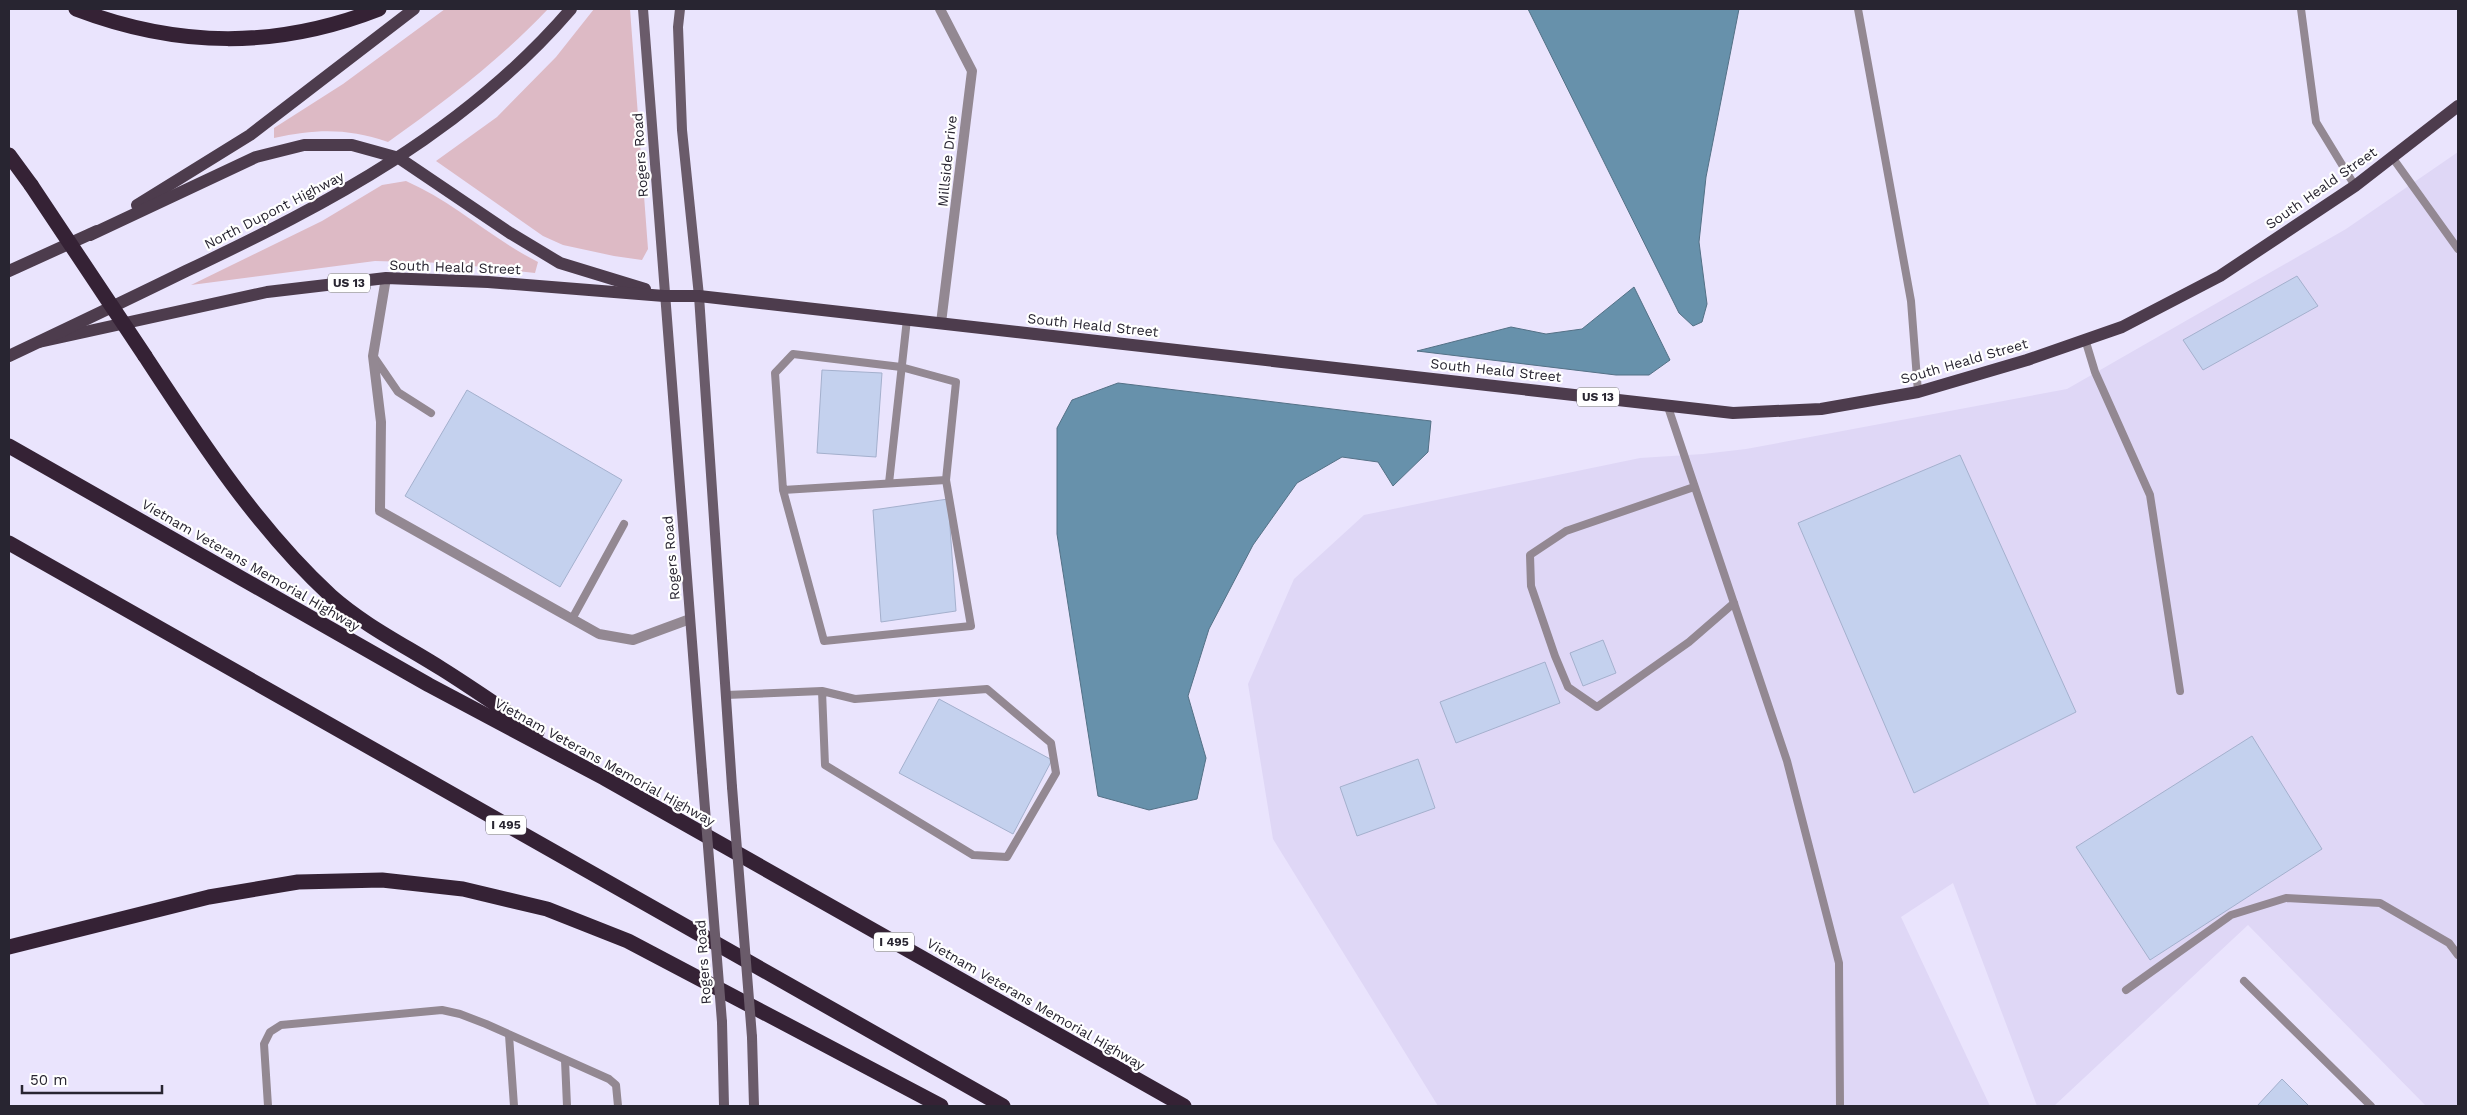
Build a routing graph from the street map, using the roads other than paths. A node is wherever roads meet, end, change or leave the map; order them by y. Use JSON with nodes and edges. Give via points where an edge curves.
{"nodes":[{"id":1,"x":76,"y":9,"type":"edge"},
{"id":2,"x":379,"y":9,"type":"edge"},
{"id":3,"x":414,"y":9,"type":"edge"},
{"id":4,"x":570,"y":9,"type":"edge"},
{"id":5,"x":643,"y":9,"type":"edge"},
{"id":6,"x":680,"y":9,"type":"edge"},
{"id":7,"x":940,"y":9,"type":"edge"},
{"id":8,"x":1858,"y":9,"type":"edge"},
{"id":9,"x":2300,"y":9,"type":"edge"},
{"id":10,"x":2458,"y":106,"type":"edge"},
{"id":11,"x":9,"y":155,"type":"edge"},
{"id":12,"x":2392,"y":157,"type":"junction"},
{"id":13,"x":400,"y":158,"type":"junction"},
{"id":14,"x":2355,"y":186,"type":"junction"},
{"id":15,"x":90,"y":235,"type":"junction"},
{"id":16,"x":2458,"y":249,"type":"edge"},
{"id":17,"x":9,"y":271,"type":"edge"},
{"id":18,"x":386,"y":278,"type":"junction"},
{"id":19,"x":664,"y":296,"type":"junction"},
{"id":20,"x":698,"y":296,"type":"junction"},
{"id":21,"x":907,"y":319,"type":"junction"},
{"id":22,"x":941,"y":323,"type":"junction"},
{"id":23,"x":2085,"y":340,"type":"junction"},
{"id":24,"x":39,"y":342,"type":"junction"},
{"id":25,"x":9,"y":356,"type":"edge"},
{"id":26,"x":373,"y":356,"type":"junction"},
{"id":27,"x":901,"y":367,"type":"junction"},
{"id":28,"x":1918,"y":392,"type":"junction"},
{"id":29,"x":1666,"y":404,"type":"junction"},
{"id":30,"x":431,"y":413,"type":"dead end"},
{"id":31,"x":9,"y":446,"type":"edge"},
{"id":32,"x":946,"y":480,"type":"junction"},
{"id":33,"x":889,"y":483,"type":"junction"},
{"id":34,"x":1694,"y":487,"type":"junction"},
{"id":35,"x":783,"y":490,"type":"junction"},
{"id":36,"x":624,"y":524,"type":"dead end"},
{"id":37,"x":9,"y":543,"type":"edge"},
{"id":38,"x":1734,"y":603,"type":"junction"},
{"id":39,"x":572,"y":619,"type":"junction"},
{"id":40,"x":690,"y":619,"type":"junction"},
{"id":41,"x":822,"y":691,"type":"junction"},
{"id":42,"x":2180,"y":691,"type":"dead end"},
{"id":43,"x":726,"y":695,"type":"junction"},
{"id":44,"x":604,"y":778,"type":"junction"},
{"id":45,"x":9,"y":947,"type":"edge"},
{"id":46,"x":2458,"y":955,"type":"edge"},
{"id":47,"x":2244,"y":981,"type":"dead end"},
{"id":48,"x":2126,"y":990,"type":"dead end"},
{"id":49,"x":509,"y":1035,"type":"junction"},
{"id":50,"x":565,"y":1060,"type":"junction"},
{"id":51,"x":268,"y":1106,"type":"edge"},
{"id":52,"x":514,"y":1106,"type":"edge"},
{"id":53,"x":567,"y":1106,"type":"edge"},
{"id":54,"x":618,"y":1106,"type":"edge"},
{"id":55,"x":724,"y":1106,"type":"edge"},
{"id":56,"x":754,"y":1106,"type":"edge"},
{"id":57,"x":941,"y":1106,"type":"edge"},
{"id":58,"x":1003,"y":1106,"type":"edge"},
{"id":59,"x":1184,"y":1106,"type":"edge"},
{"id":60,"x":1840,"y":1106,"type":"edge"},
{"id":61,"x":2371,"y":1106,"type":"edge"}],
"edges":[{"from":1,"to":2,"type":"highway","via":[[162,33],[246,40],[316,30]]},
{"from":3,"to":15,"type":"main road","via":[[250,135]]},
{"from":4,"to":13,"type":"main road","name":"North Dupont Highway","via":[[540,44],[485,93]]},
{"from":5,"to":19,"type":"street","name":"Rogers Road"},
{"from":6,"to":20,"type":"street","via":[[682,130]]},
{"from":7,"to":22,"type":"street","name":"Millside Drive","via":[[972,71]]},
{"from":8,"to":28,"type":"lane","via":[[1911,301]]},
{"from":9,"to":14,"type":"lane","via":[[2316,122]]},
{"from":10,"to":12,"type":"main road","name":"South Heald Street","number":"US 13"},
{"from":11,"to":44,"type":"highway","bridge":true,"via":[[197,434],[300,565],[370,626],[441,668]]},
{"from":12,"to":14,"type":"main road","name":"South Heald Street","number":"US 13"},
{"from":12,"to":16,"type":"lane"},
{"from":13,"to":15,"type":"main road","name":"South Heald Street","number":"US 13","via":[[352,145],[304,144],[256,157]]},
{"from":13,"to":19,"type":"main road","name":"South Heald Street","number":"US 13","via":[[510,233],[560,262]]},
{"from":13,"to":24,"type":"main road","name":"North Dupont Highway","via":[[312,210]]},
{"from":14,"to":23,"type":"main road","name":"South Heald Street","number":"US 13","via":[[2220,276],[2122,327]]},
{"from":15,"to":17,"type":"main road","number":"US 13"},
{"from":18,"to":19,"type":"main road","name":"South Heald Street","number":"US 13","via":[[488,282]]},
{"from":18,"to":24,"type":"main road","name":"South Heald Street","number":"US 13","via":[[267,292]]},
{"from":18,"to":26,"type":"street"},
{"from":19,"to":20,"type":"main road","name":"South Heald Street","number":"US 13"},
{"from":19,"to":40,"type":"street","name":"Rogers Road"},
{"from":20,"to":21,"type":"main road","name":"South Heald Street","number":"US 13"},
{"from":20,"to":43,"type":"street"},
{"from":21,"to":22,"type":"main road","name":"South Heald Street","number":"US 13"},
{"from":21,"to":27,"type":"lane"},
{"from":22,"to":29,"type":"main road","name":"South Heald Street","number":"US 13"},
{"from":23,"to":28,"type":"main road","name":"South Heald Street","number":"US 13"},
{"from":23,"to":42,"type":"lane","via":[[2094,372],[2150,494]]},
{"from":24,"to":25,"type":"main road","name":"North Dupont Highway","number":"US 13"},
{"from":26,"to":30,"type":"lane","via":[[398,392]]},
{"from":26,"to":39,"type":"street","via":[[381,422],[380,511]]},
{"from":27,"to":32,"type":"lane","via":[[956,382]]},
{"from":27,"to":33,"type":"lane"},
{"from":27,"to":35,"type":"lane","via":[[793,354],[775,373]]},
{"from":28,"to":29,"type":"main road","name":"South Heald Street","number":"US 13","via":[[1821,409],[1733,413]]},
{"from":29,"to":34,"type":"lane"},
{"from":31,"to":44,"type":"highway","name":"Vietnam Veterans Memorial Highway","number":"I 495","via":[[429,685]]},
{"from":32,"to":33,"type":"lane"},
{"from":32,"to":35,"type":"lane","via":[[971,626],[824,641]]},
{"from":33,"to":35,"type":"lane"},
{"from":34,"to":38,"type":"lane"},
{"from":34,"to":38,"type":"lane","via":[[1566,531],[1530,555],[1531,586],[1555,656],[1568,687],[1597,707],[1689,642]]},
{"from":36,"to":39,"type":"lane"},
{"from":37,"to":58,"type":"highway","number":"I 495"},
{"from":38,"to":60,"type":"lane","via":[[1787,761],[1838,963]]},
{"from":39,"to":40,"type":"street","via":[[599,634],[633,640]]},
{"from":40,"to":55,"type":"street","name":"Rogers Road","bridge":true,"via":[[722,1022]]},
{"from":41,"to":41,"type":"lane","via":[[855,699],[987,689],[1051,744],[1056,773],[1007,857],[973,855],[825,765]]},
{"from":41,"to":43,"type":"lane"},
{"from":43,"to":56,"type":"street","bridge":true,"via":[[752,1037]]},
{"from":44,"to":59,"type":"highway","name":"Vietnam Veterans Memorial Highway","number":"I 495"},
{"from":45,"to":57,"type":"highway","via":[[209,897],[298,882],[382,880],[463,888],[547,909],[628,941]]},
{"from":46,"to":48,"type":"lane","via":[[2449,943],[2380,903],[2286,898],[2231,915]]},
{"from":47,"to":61,"type":"lane"},
{"from":49,"to":50,"type":"lane"},
{"from":49,"to":51,"type":"lane","via":[[460,1014],[442,1010],[281,1024],[270,1032],[264,1044]]},
{"from":49,"to":52,"type":"lane"},
{"from":50,"to":53,"type":"lane"},
{"from":50,"to":54,"type":"lane","via":[[616,1085]]}]}
